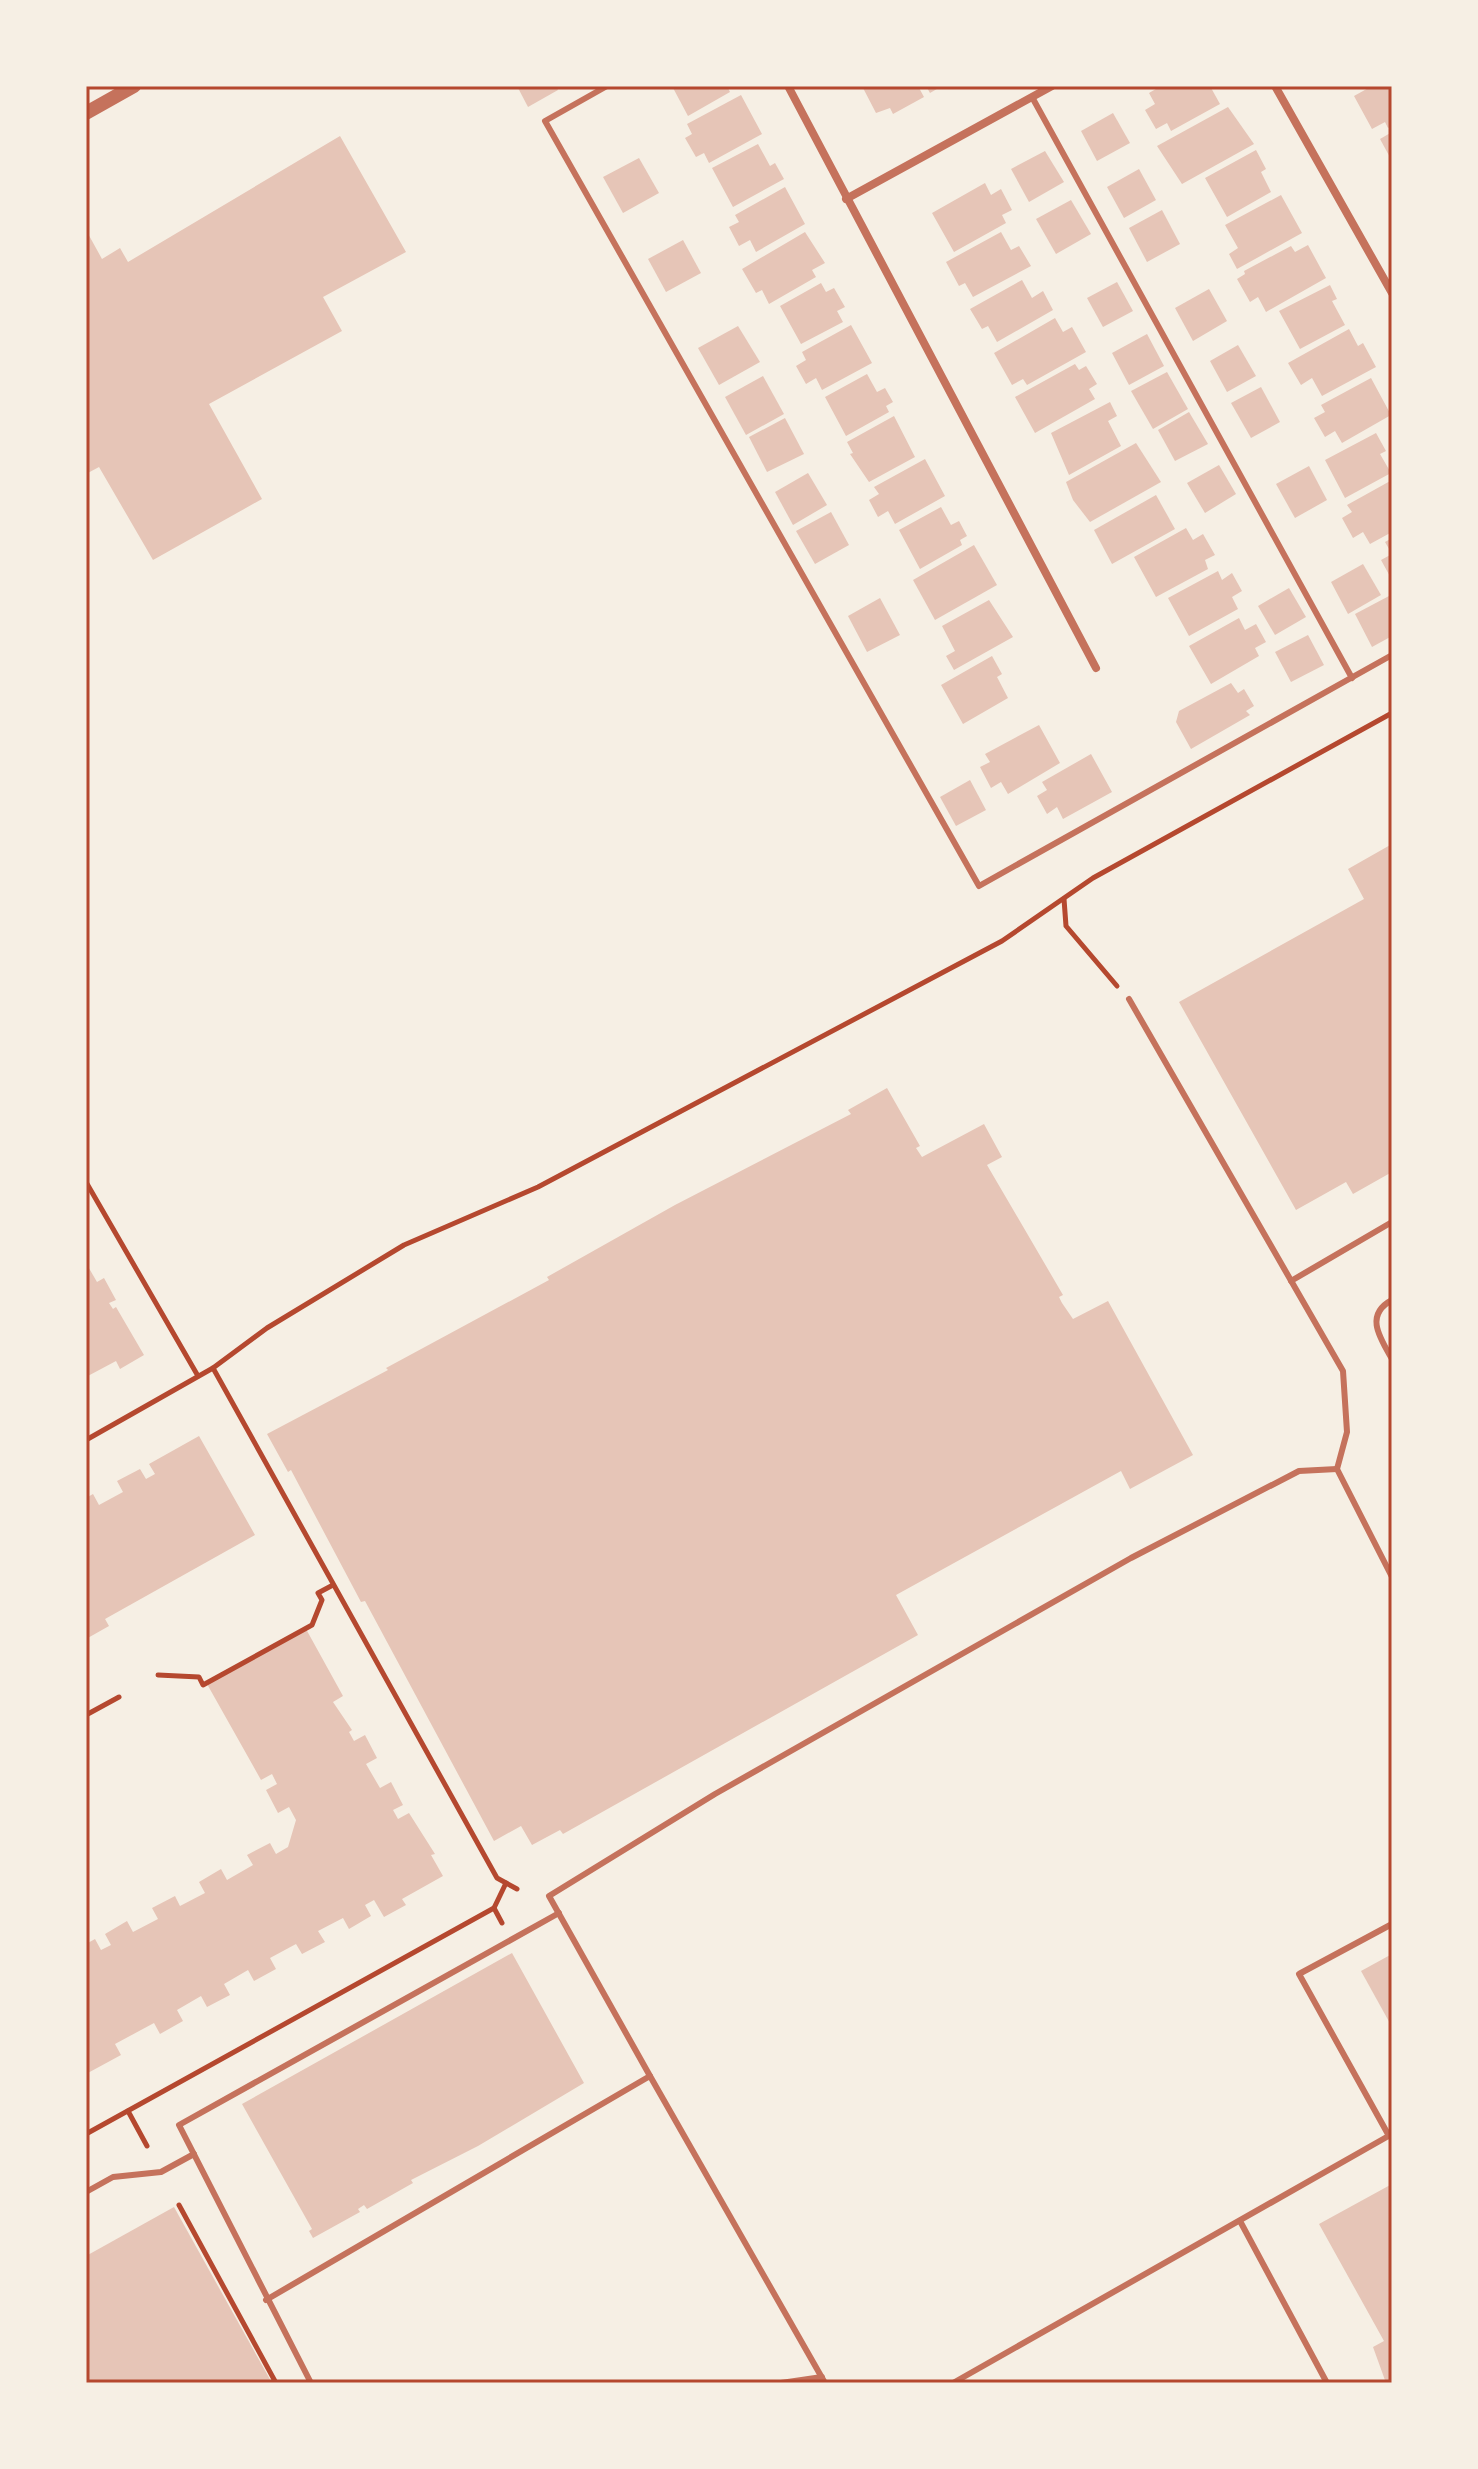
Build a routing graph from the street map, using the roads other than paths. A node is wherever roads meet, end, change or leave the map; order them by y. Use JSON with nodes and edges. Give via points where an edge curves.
{"nodes":[{"id":1,"x":134,"y":86,"type":"edge"},
{"id":2,"x":607,"y":86,"type":"edge"},
{"id":3,"x":788,"y":86,"type":"edge"},
{"id":4,"x":1052,"y":86,"type":"edge"},
{"id":5,"x":1275,"y":86,"type":"edge"},
{"id":6,"x":1032,"y":97,"type":"junction"},
{"id":7,"x":86,"y":113,"type":"edge"},
{"id":8,"x":846,"y":199,"type":"junction"},
{"id":9,"x":1392,"y":293,"type":"edge"},
{"id":10,"x":1392,"y":655,"type":"edge"},
{"id":11,"x":1096,"y":668,"type":"dead end"},
{"id":12,"x":1352,"y":678,"type":"junction"},
{"id":13,"x":1129,"y":999,"type":"road end"},
{"id":14,"x":1392,"y":1222,"type":"edge"},
{"id":15,"x":1291,"y":1281,"type":"junction"},
{"id":16,"x":1392,"y":1300,"type":"edge"},
{"id":17,"x":1392,"y":1359,"type":"edge"},
{"id":18,"x":1337,"y":1469,"type":"junction"},
{"id":19,"x":1392,"y":1577,"type":"edge"},
{"id":20,"x":559,"y":1913,"type":"junction"},
{"id":21,"x":1392,"y":1924,"type":"edge"},
{"id":22,"x":650,"y":2076,"type":"junction"},
{"id":23,"x":1390,"y":2135,"type":"edge"},
{"id":24,"x":194,"y":2154,"type":"junction"},
{"id":25,"x":86,"y":2192,"type":"edge"},
{"id":26,"x":1240,"y":2221,"type":"junction"},
{"id":27,"x":266,"y":2300,"type":"junction"},
{"id":28,"x":823,"y":2380,"type":"edge"},
{"id":29,"x":311,"y":2383,"type":"edge"},
{"id":30,"x":781,"y":2383,"type":"edge"},
{"id":31,"x":953,"y":2383,"type":"edge"},
{"id":32,"x":1327,"y":2383,"type":"edge"}],
"edges":[{"from":1,"to":7,"type":"street"},
{"from":2,"to":12,"type":"lane","via":[[545,121],[979,886]]},
{"from":3,"to":8,"type":"street"},
{"from":4,"to":6,"type":"street"},
{"from":5,"to":9,"type":"street"},
{"from":6,"to":8,"type":"street"},
{"from":6,"to":12,"type":"lane"},
{"from":8,"to":11,"type":"street"},
{"from":10,"to":12,"type":"lane"},
{"from":13,"to":15,"type":"lane"},
{"from":14,"to":15,"type":"lane"},
{"from":15,"to":18,"type":"lane","via":[[1343,1371],[1347,1432]]},
{"from":16,"to":17,"type":"lane","via":[[1381,1305],[1375,1318],[1376,1331]]},
{"from":18,"to":19,"type":"lane"},
{"from":18,"to":20,"type":"lane","via":[[1299,1471],[1131,1558],[768,1763],[549,1896]]},
{"from":20,"to":22,"type":"lane"},
{"from":20,"to":24,"type":"lane","via":[[179,2125]]},
{"from":21,"to":23,"type":"lane","via":[[1299,1974]]},
{"from":22,"to":27,"type":"lane"},
{"from":22,"to":28,"type":"lane"},
{"from":23,"to":26,"type":"lane"},
{"from":24,"to":25,"type":"lane","via":[[161,2172],[113,2177]]},
{"from":24,"to":27,"type":"lane"},
{"from":26,"to":31,"type":"lane"},
{"from":26,"to":32,"type":"lane"},
{"from":27,"to":29,"type":"lane"},
{"from":28,"to":30,"type":"lane"}]}
